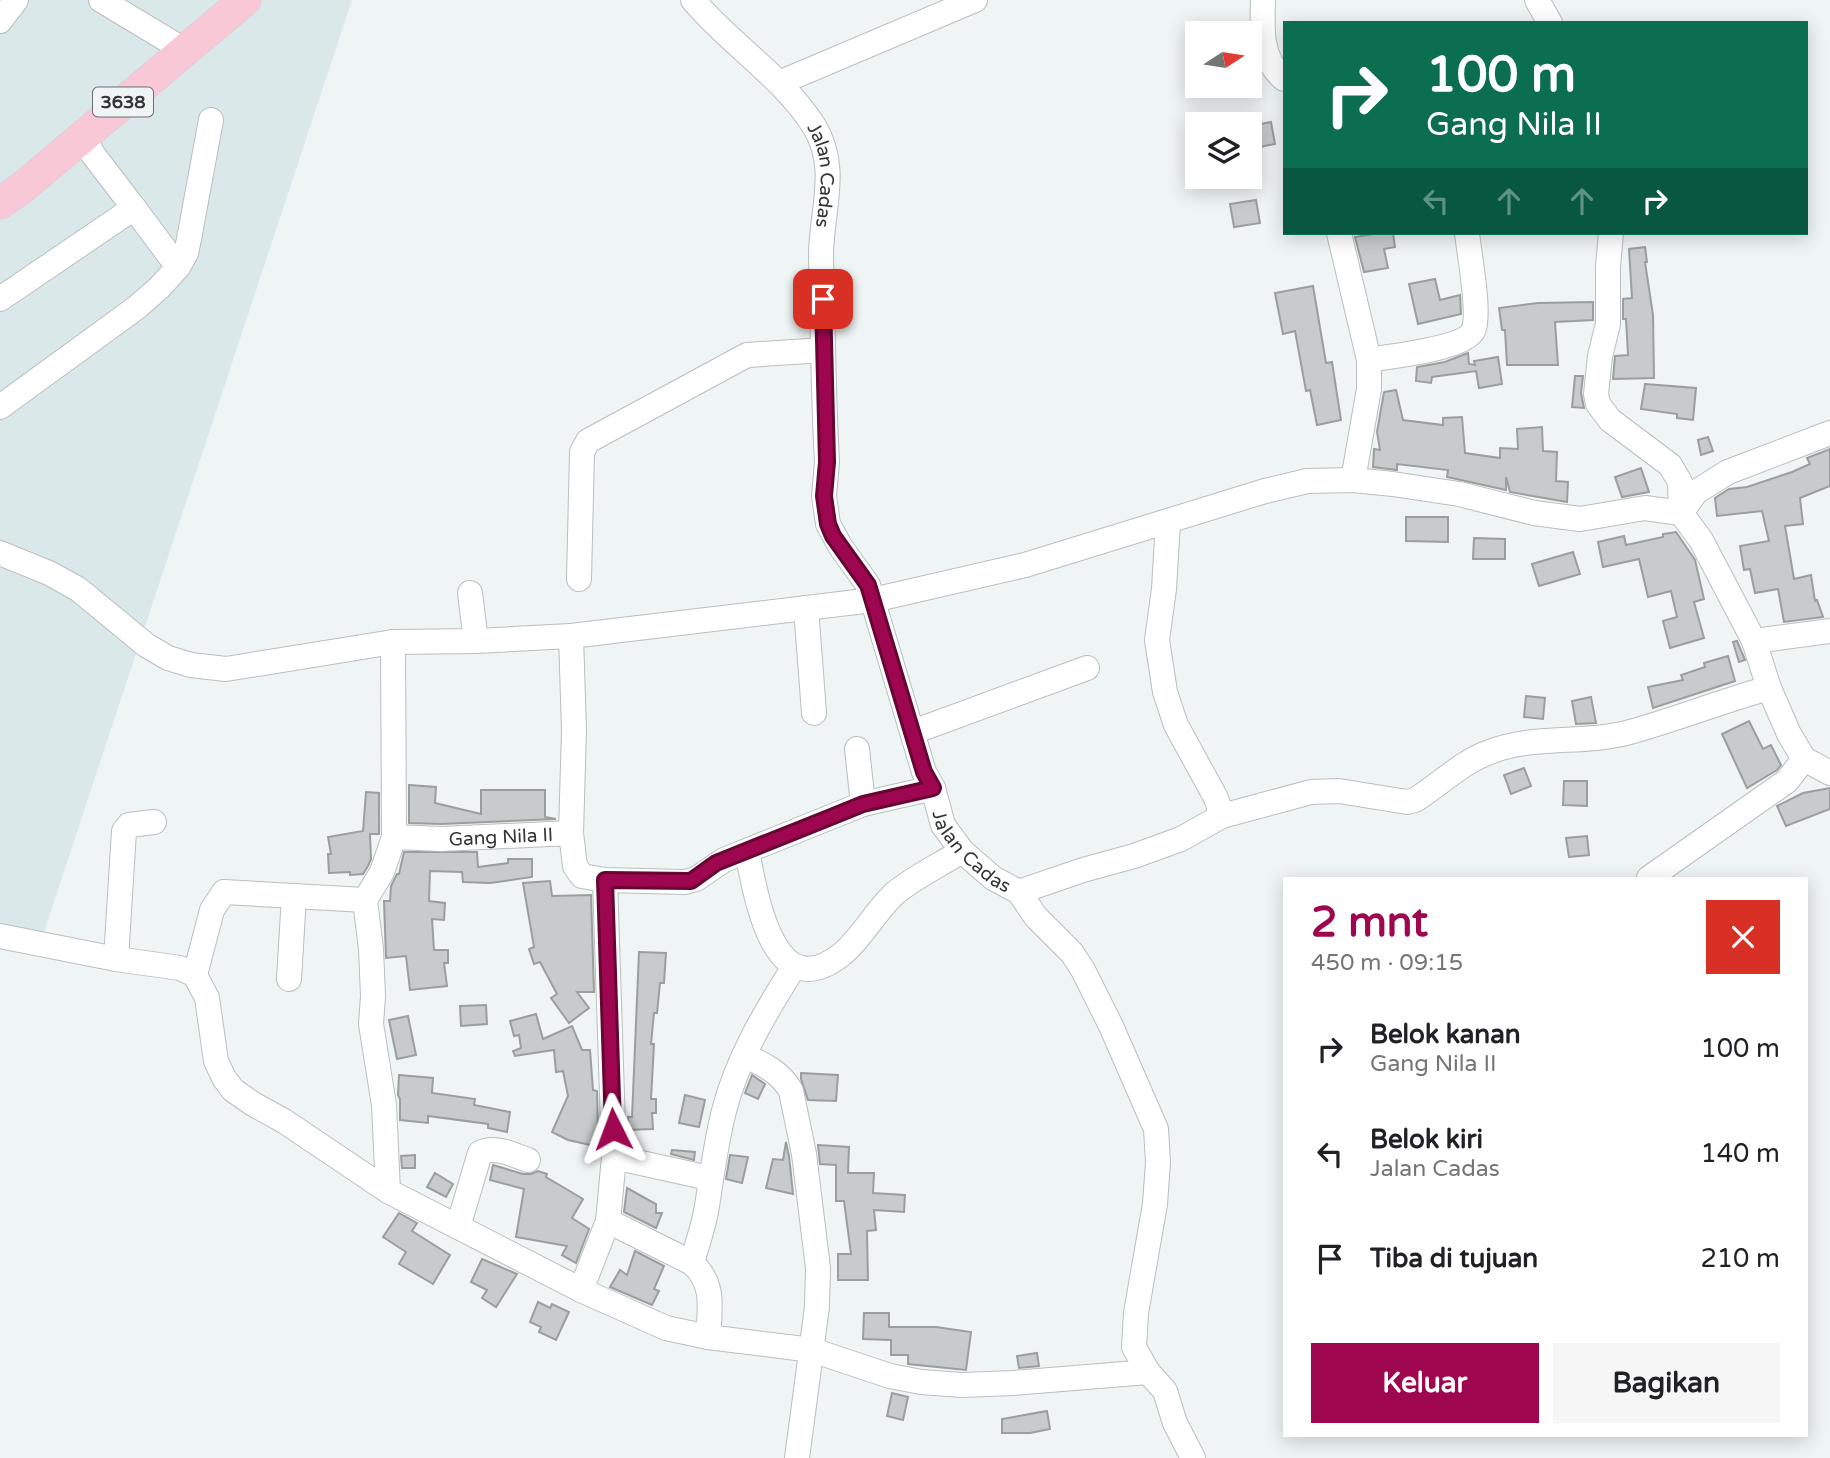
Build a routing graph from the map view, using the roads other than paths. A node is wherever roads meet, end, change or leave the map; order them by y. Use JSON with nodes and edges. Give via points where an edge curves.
{"nodes":[{"id":1,"x":16,"y":0,"type":"edge"},
{"id":2,"x":101,"y":0,"type":"edge"},
{"id":3,"x":245,"y":0,"type":"edge"},
{"id":4,"x":693,"y":0,"type":"edge"},
{"id":5,"x":975,"y":0,"type":"edge"},
{"id":6,"x":1263,"y":0,"type":"edge"},
{"id":7,"x":1537,"y":0,"type":"edge"},
{"id":8,"x":0,"y":21,"type":"edge"},
{"id":9,"x":1549,"y":21,"type":"edge"},
{"id":10,"x":184,"y":50,"type":"junction"},
{"id":11,"x":1283,"y":78,"type":"edge"},
{"id":12,"x":779,"y":83,"type":"junction"},
{"id":13,"x":211,"y":120,"type":"dead end"},
{"id":14,"x":85,"y":135,"type":"junction"},
{"id":15,"x":0,"y":203,"type":"edge"},
{"id":16,"x":134,"y":208,"type":"junction"},
{"id":17,"x":1339,"y":235,"type":"edge"},
{"id":18,"x":1467,"y":235,"type":"edge"},
{"id":19,"x":1611,"y":235,"type":"edge"},
{"id":20,"x":178,"y":267,"type":"junction"},
{"id":21,"x":0,"y":299,"type":"edge"},
{"id":22,"x":823,"y":350,"type":"junction"},
{"id":23,"x":1369,"y":360,"type":"junction"},
{"id":24,"x":0,"y":407,"type":"edge"},
{"id":25,"x":1830,"y":433,"type":"edge"},
{"id":26,"x":1353,"y":480,"type":"junction"},
{"id":27,"x":1681,"y":513,"type":"junction"},
{"id":28,"x":1168,"y":522,"type":"junction"},
{"id":29,"x":0,"y":553,"type":"edge"},
{"id":30,"x":579,"y":579,"type":"dead end"},
{"id":31,"x":470,"y":593,"type":"dead end"},
{"id":32,"x":873,"y":600,"type":"junction"},
{"id":33,"x":806,"y":608,"type":"junction"},
{"id":34,"x":1830,"y":631,"type":"edge"},
{"id":35,"x":571,"y":636,"type":"junction"},
{"id":36,"x":476,"y":641,"type":"junction"},
{"id":37,"x":1754,"y":641,"type":"junction"},
{"id":38,"x":393,"y":642,"type":"junction"},
{"id":39,"x":1087,"y":668,"type":"dead end"},
{"id":40,"x":1769,"y":688,"type":"junction"},
{"id":41,"x":814,"y":713,"type":"dead end"},
{"id":42,"x":913,"y":732,"type":"junction"},
{"id":43,"x":857,"y":749,"type":"dead end"},
{"id":44,"x":1804,"y":759,"type":"junction"},
{"id":45,"x":1830,"y":773,"type":"edge"},
{"id":46,"x":933,"y":788,"type":"junction"},
{"id":47,"x":863,"y":804,"type":"junction"},
{"id":48,"x":1222,"y":816,"type":"junction"},
{"id":49,"x":154,"y":822,"type":"dead end"},
{"id":50,"x":571,"y":833,"type":"junction"},
{"id":51,"x":394,"y":837,"type":"junction"},
{"id":52,"x":962,"y":851,"type":"junction"},
{"id":53,"x":747,"y":852,"type":"junction"},
{"id":54,"x":1655,"y":876,"type":"edge"},
{"id":55,"x":605,"y":880,"type":"junction"},
{"id":56,"x":1019,"y":892,"type":"junction"},
{"id":57,"x":293,"y":896,"type":"junction"},
{"id":58,"x":365,"y":900,"type":"junction"},
{"id":59,"x":0,"y":936,"type":"edge"},
{"id":60,"x":116,"y":959,"type":"junction"},
{"id":61,"x":794,"y":967,"type":"junction"},
{"id":62,"x":195,"y":975,"type":"junction"},
{"id":63,"x":289,"y":979,"type":"dead end"},
{"id":64,"x":745,"y":1056,"type":"junction"},
{"id":65,"x":614,"y":1157,"type":"junction"},
{"id":66,"x":528,"y":1160,"type":"dead end"},
{"id":67,"x":709,"y":1178,"type":"junction"},
{"id":68,"x":388,"y":1191,"type":"junction"},
{"id":69,"x":608,"y":1221,"type":"junction"},
{"id":70,"x":458,"y":1227,"type":"junction"},
{"id":71,"x":692,"y":1263,"type":"junction"},
{"id":72,"x":581,"y":1290,"type":"junction"},
{"id":73,"x":708,"y":1337,"type":"junction"},
{"id":74,"x":812,"y":1350,"type":"junction"},
{"id":75,"x":1148,"y":1372,"type":"junction"},
{"id":76,"x":797,"y":1458,"type":"edge"},
{"id":77,"x":1194,"y":1458,"type":"edge"}],
"edges":[{"from":1,"to":8,"type":"street"},
{"from":2,"to":10,"type":"street"},
{"from":3,"to":10,"type":"main road","number":"3638"},
{"from":4,"to":12,"type":"street","name":"Jalan Cadas"},
{"from":5,"to":12,"type":"street"},
{"from":6,"to":11,"type":"street","via":[[1268,59]]},
{"from":7,"to":9,"type":"street"},
{"from":10,"to":14,"type":"main road","number":"3638"},
{"from":12,"to":22,"type":"street","name":"Jalan Cadas","via":[[816,129],[829,172],[821,252]]},
{"from":13,"to":20,"type":"street","via":[[186,253]]},
{"from":14,"to":15,"type":"main road","number":"3638"},
{"from":14,"to":16,"type":"street","via":[[92,153]]},
{"from":16,"to":20,"type":"street"},
{"from":16,"to":21,"type":"street"},
{"from":17,"to":23,"type":"street"},
{"from":18,"to":23,"type":"street","via":[[1473,331],[1464,340]]},
{"from":19,"to":27,"type":"street","via":[[1608,324],[1600,356],[1598,404],[1610,420],[1670,465],[1680,482]]},
{"from":20,"to":24,"type":"street","via":[[136,308]]},
{"from":22,"to":30,"type":"street","via":[[747,355],[588,442],[582,452]]},
{"from":22,"to":32,"type":"street","name":"Jalan Cadas","via":[[826,513],[833,536],[860,572]]},
{"from":23,"to":26,"type":"street","via":[[1369,389]]},
{"from":25,"to":27,"type":"street","via":[[1728,472],[1696,492]]},
{"from":26,"to":27,"type":"street","via":[[1459,494],[1580,519],[1645,508]]},
{"from":26,"to":28,"type":"street","via":[[1307,481]]},
{"from":27,"to":37,"type":"street","via":[[1701,540]]},
{"from":28,"to":32,"type":"street","via":[[1025,565]]},
{"from":28,"to":48,"type":"street","via":[[1157,640],[1164,692]]},
{"from":29,"to":38,"type":"street","via":[[78,589],[146,645],[191,665],[226,669]]},
{"from":31,"to":36,"type":"street"},
{"from":32,"to":33,"type":"street"},
{"from":32,"to":42,"type":"street","name":"Jalan Cadas"},
{"from":33,"to":35,"type":"street"},
{"from":33,"to":41,"type":"street"},
{"from":34,"to":37,"type":"street"},
{"from":35,"to":36,"type":"street"},
{"from":35,"to":50,"type":"street"},
{"from":36,"to":38,"type":"street"},
{"from":37,"to":40,"type":"street"},
{"from":38,"to":51,"type":"street"},
{"from":39,"to":42,"type":"street"},
{"from":40,"to":44,"type":"street"},
{"from":40,"to":48,"type":"street","via":[[1629,732],[1532,742],[1486,753],[1415,800],[1311,792]]},
{"from":42,"to":46,"type":"street","name":"Jalan Cadas"},
{"from":43,"to":47,"type":"street"},
{"from":44,"to":45,"type":"street"},
{"from":44,"to":54,"type":"street","via":[[1787,781]]},
{"from":46,"to":47,"type":"street","name":"Gang Nila II"},
{"from":46,"to":52,"type":"street","name":"Jalan Cadas","via":[[943,825]]},
{"from":47,"to":53,"type":"street","name":"Gang Nila II"},
{"from":48,"to":56,"type":"street","via":[[1181,839]]},
{"from":49,"to":60,"type":"street","via":[[129,825],[124,831]]},
{"from":50,"to":51,"type":"street","name":"Gang Nila II"},
{"from":50,"to":55,"type":"street","name":"Gang Nila II","via":[[578,872]]},
{"from":51,"to":58,"type":"street","via":[[382,872]]},
{"from":52,"to":56,"type":"street","name":"Jalan Cadas","via":[[993,878]]},
{"from":52,"to":61,"type":"street","via":[[896,893],[838,957],[816,967]]},
{"from":53,"to":55,"type":"street","name":"Gang Nila II","via":[[716,863],[691,881]]},
{"from":53,"to":61,"type":"street","via":[[757,900],[774,945]]},
{"from":55,"to":65,"type":"street"},
{"from":56,"to":75,"type":"street","name":"Jalan Cadas","via":[[1083,970],[1156,1129],[1155,1204],[1139,1290],[1135,1347]]},
{"from":57,"to":58,"type":"street"},
{"from":57,"to":62,"type":"street","via":[[221,893]]},
{"from":57,"to":63,"type":"street"},
{"from":58,"to":68,"type":"street","via":[[371,949],[371,1024],[383,1105]]},
{"from":59,"to":60,"type":"street"},
{"from":60,"to":62,"type":"street","via":[[180,968]]},
{"from":61,"to":64,"type":"street"},
{"from":62,"to":68,"type":"street","via":[[207,998],[216,1062],[233,1090]]},
{"from":64,"to":67,"type":"street","via":[[724,1111]]},
{"from":64,"to":74,"type":"street","via":[[783,1078],[791,1091],[818,1268]]},
{"from":65,"to":67,"type":"street"},
{"from":65,"to":69,"type":"street"},
{"from":66,"to":70,"type":"street","via":[[502,1152],[480,1153]]},
{"from":67,"to":71,"type":"street","via":[[703,1227]]},
{"from":68,"to":70,"type":"street"},
{"from":69,"to":71,"type":"street"},
{"from":69,"to":72,"type":"street"},
{"from":70,"to":72,"type":"street"},
{"from":71,"to":73,"type":"street","via":[[709,1287]]},
{"from":72,"to":73,"type":"street","via":[[666,1328]]},
{"from":73,"to":74,"type":"street"},
{"from":74,"to":75,"type":"street","via":[[890,1376],[962,1385]]},
{"from":74,"to":76,"type":"street"},
{"from":75,"to":77,"type":"street","name":"Jalan Cadas","via":[[1165,1391],[1175,1423]]}]}
